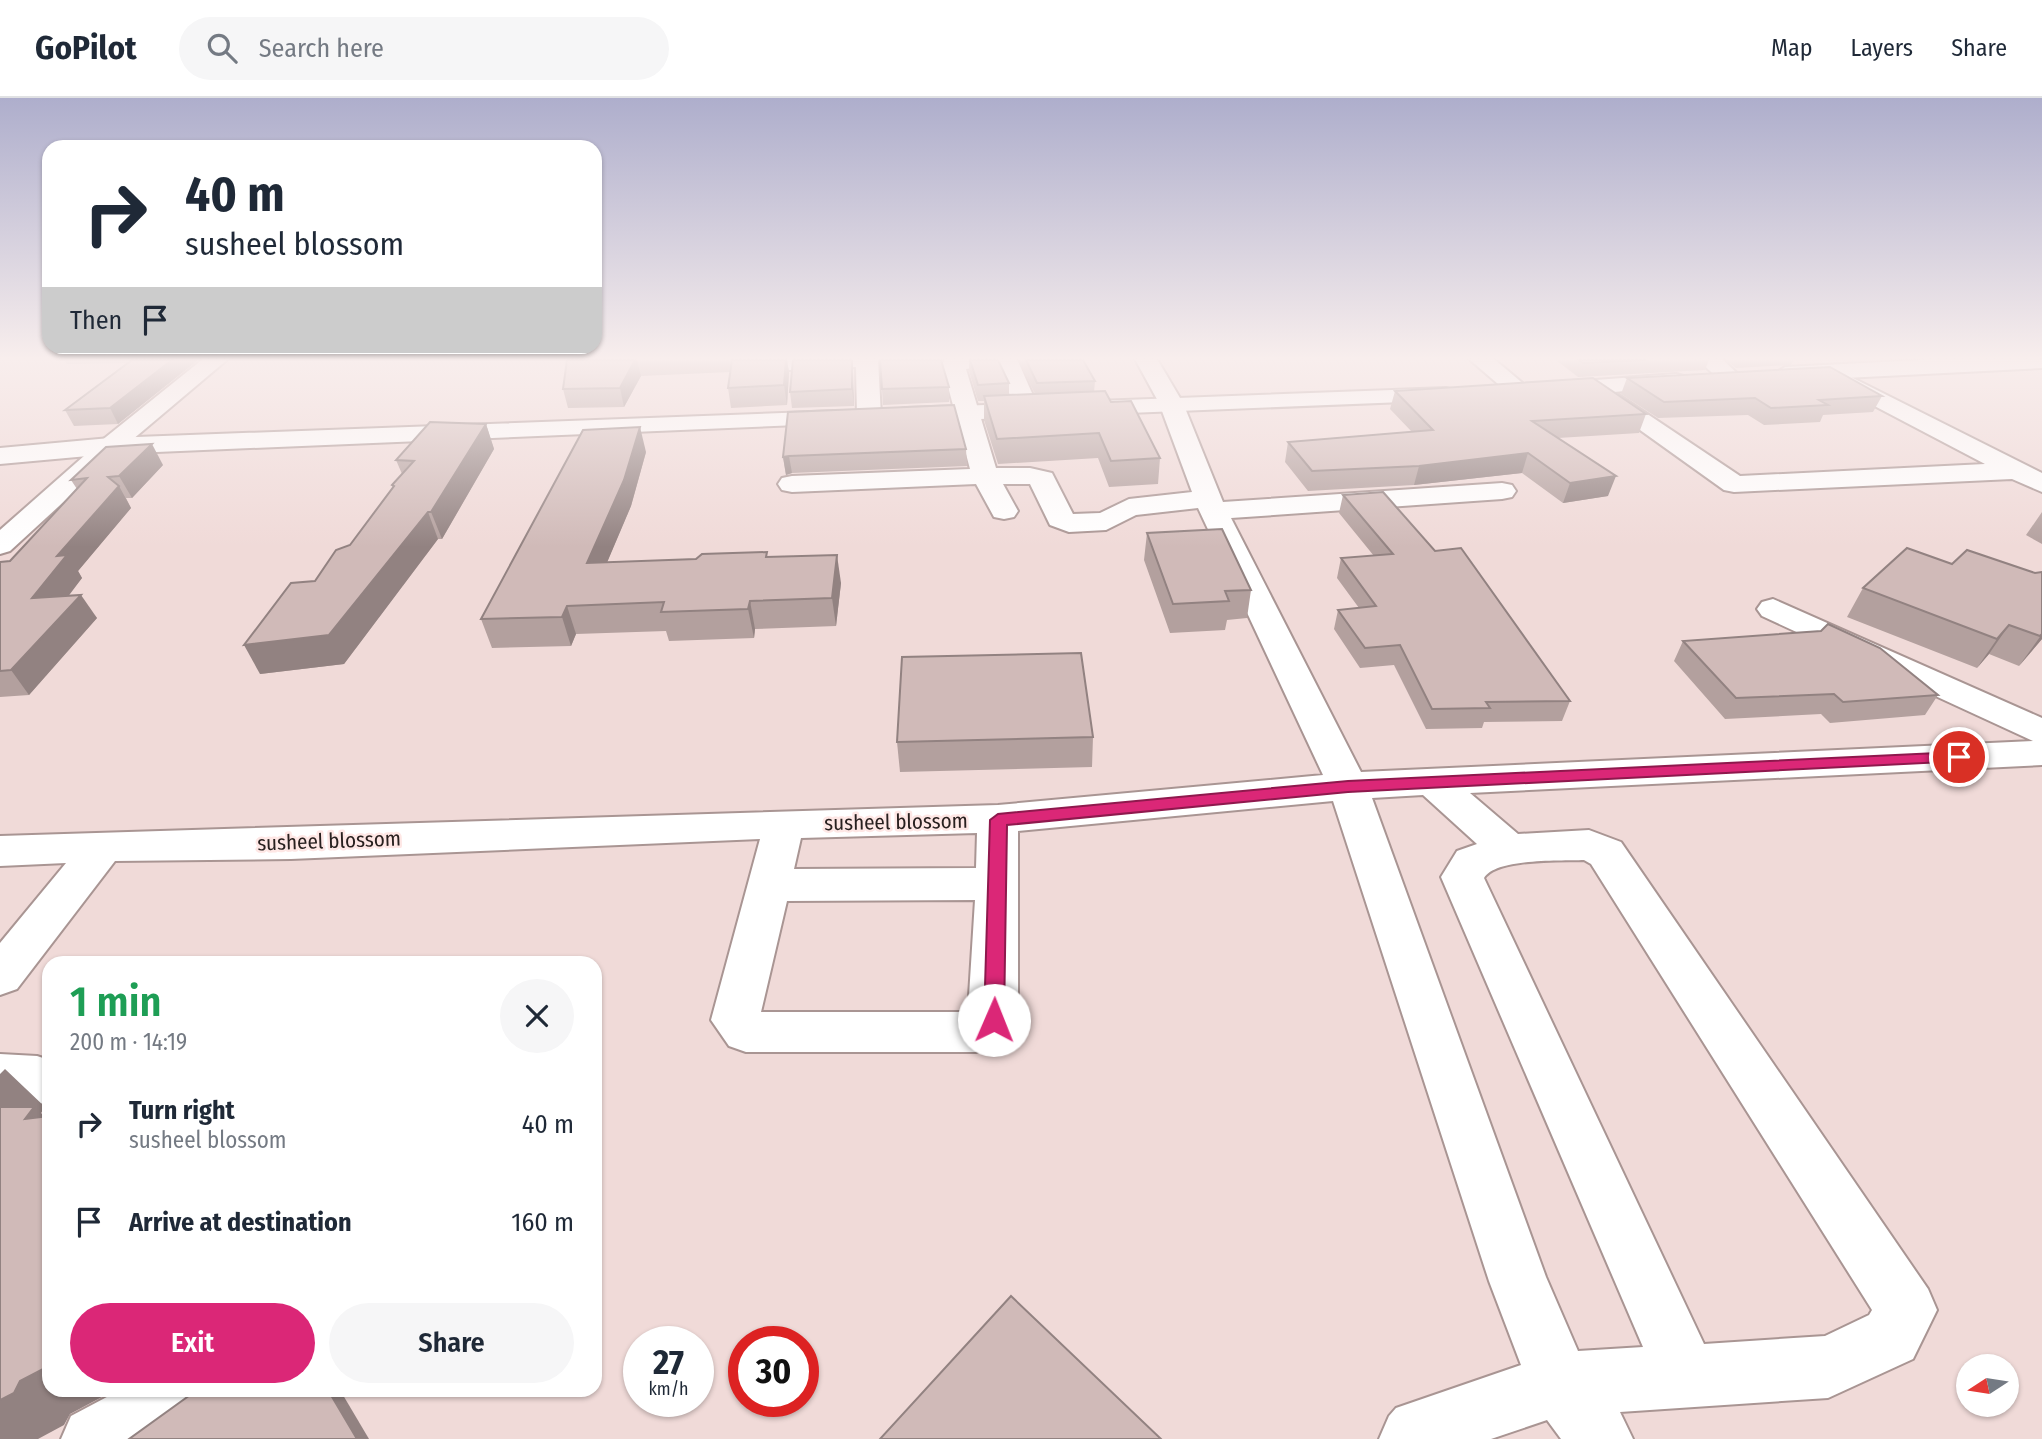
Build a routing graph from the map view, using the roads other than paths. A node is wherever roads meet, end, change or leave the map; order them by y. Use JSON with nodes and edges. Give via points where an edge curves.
{"nodes":[{"id":1,"x":140,"y":422,"type":"edge"},
{"id":2,"x":728,"y":422,"type":"edge"},
{"id":3,"x":970,"y":422,"type":"edge"},
{"id":4,"x":1178,"y":422,"type":"edge"},
{"id":5,"x":1642,"y":422,"type":"edge"},
{"id":6,"x":1922,"y":422,"type":"edge"},
{"id":7,"x":110,"y":446,"type":"junction"},
{"id":8,"x":0,"y":456,"type":"edge"},
{"id":9,"x":1067,"y":463,"type":"edge"},
{"id":10,"x":2017,"y":471,"type":"junction"},
{"id":11,"x":985,"y":476,"type":"junction"},
{"id":12,"x":1042,"y":479,"type":"junction"},
{"id":13,"x":792,"y":484,"type":"dead end"},
{"id":14,"x":2042,"y":484,"type":"edge"},
{"id":15,"x":1502,"y":491,"type":"dead end"},
{"id":16,"x":1211,"y":505,"type":"junction"},
{"id":17,"x":1004,"y":511,"type":"dead end"},
{"id":18,"x":0,"y":545,"type":"edge"},
{"id":19,"x":1773,"y":609,"type":"dead end"},
{"id":20,"x":2042,"y":732,"type":"edge"},
{"id":21,"x":2042,"y":753,"type":"edge"},
{"id":22,"x":1432,"y":782,"type":"junction"},
{"id":23,"x":1348,"y":786,"type":"junction"},
{"id":24,"x":998,"y":820,"type":"junction"},
{"id":25,"x":784,"y":824,"type":"junction"},
{"id":26,"x":103,"y":846,"type":"junction"},
{"id":27,"x":1508,"y":849,"type":"junction"},
{"id":28,"x":0,"y":851,"type":"edge"},
{"id":29,"x":996,"y":884,"type":"junction"},
{"id":30,"x":768,"y":886,"type":"junction"},
{"id":31,"x":0,"y":976,"type":"edge"},
{"id":32,"x":0,"y":1076,"type":"edge"},
{"id":33,"x":42,"y":1080,"type":"edge"},
{"id":34,"x":1687,"y":1377,"type":"junction"},
{"id":35,"x":1560,"y":1384,"type":"junction"},
{"id":36,"x":171,"y":1397,"type":"edge"},
{"id":37,"x":93,"y":1439,"type":"edge"},
{"id":38,"x":1412,"y":1439,"type":"edge"},
{"id":39,"x":1600,"y":1439,"type":"edge"}],
"edges":[{"from":1,"to":7,"type":"street"},
{"from":2,"to":7,"type":"street"},
{"from":3,"to":11,"type":"street"},
{"from":4,"to":16,"type":"street"},
{"from":5,"to":10,"type":"street","via":[[1734,484]]},
{"from":6,"to":10,"type":"street"},
{"from":7,"to":8,"type":"street"},
{"from":7,"to":18,"type":"street"},
{"from":9,"to":12,"type":"street"},
{"from":10,"to":14,"type":"street"},
{"from":11,"to":12,"type":"street"},
{"from":11,"to":13,"type":"street"},
{"from":11,"to":17,"type":"street"},
{"from":12,"to":16,"type":"street","via":[[1060,519],[1069,523],[1106,521],[1129,507]]},
{"from":15,"to":16,"type":"street"},
{"from":16,"to":23,"type":"street"},
{"from":19,"to":20,"type":"street"},
{"from":21,"to":22,"type":"street","name":"susheel blossom"},
{"from":22,"to":23,"type":"street","name":"susheel blossom"},
{"from":22,"to":27,"type":"street"},
{"from":23,"to":24,"type":"street","name":"susheel blossom"},
{"from":23,"to":35,"type":"street","via":[[1518,1281]]},
{"from":24,"to":25,"type":"street","name":"susheel blossom"},
{"from":24,"to":29,"type":"street"},
{"from":25,"to":26,"type":"street","name":"susheel blossom","via":[[291,844]]},
{"from":25,"to":30,"type":"street"},
{"from":26,"to":28,"type":"street","name":"susheel blossom"},
{"from":26,"to":31,"type":"street"},
{"from":27,"to":34,"type":"street","via":[[1472,862],[1462,877]]},
{"from":27,"to":34,"type":"street","via":[[1589,845],[1606,853],[1906,1310],[1891,1336],[1828,1367]]},
{"from":29,"to":30,"type":"street"},
{"from":29,"to":30,"type":"street","via":[[994,1020],[976,1032],[746,1032],[735,1020]]},
{"from":32,"to":33,"type":"street"},
{"from":34,"to":35,"type":"street"},
{"from":35,"to":38,"type":"street","via":[[1419,1431]]},
{"from":35,"to":39,"type":"street"},
{"from":36,"to":37,"type":"street"}]}
